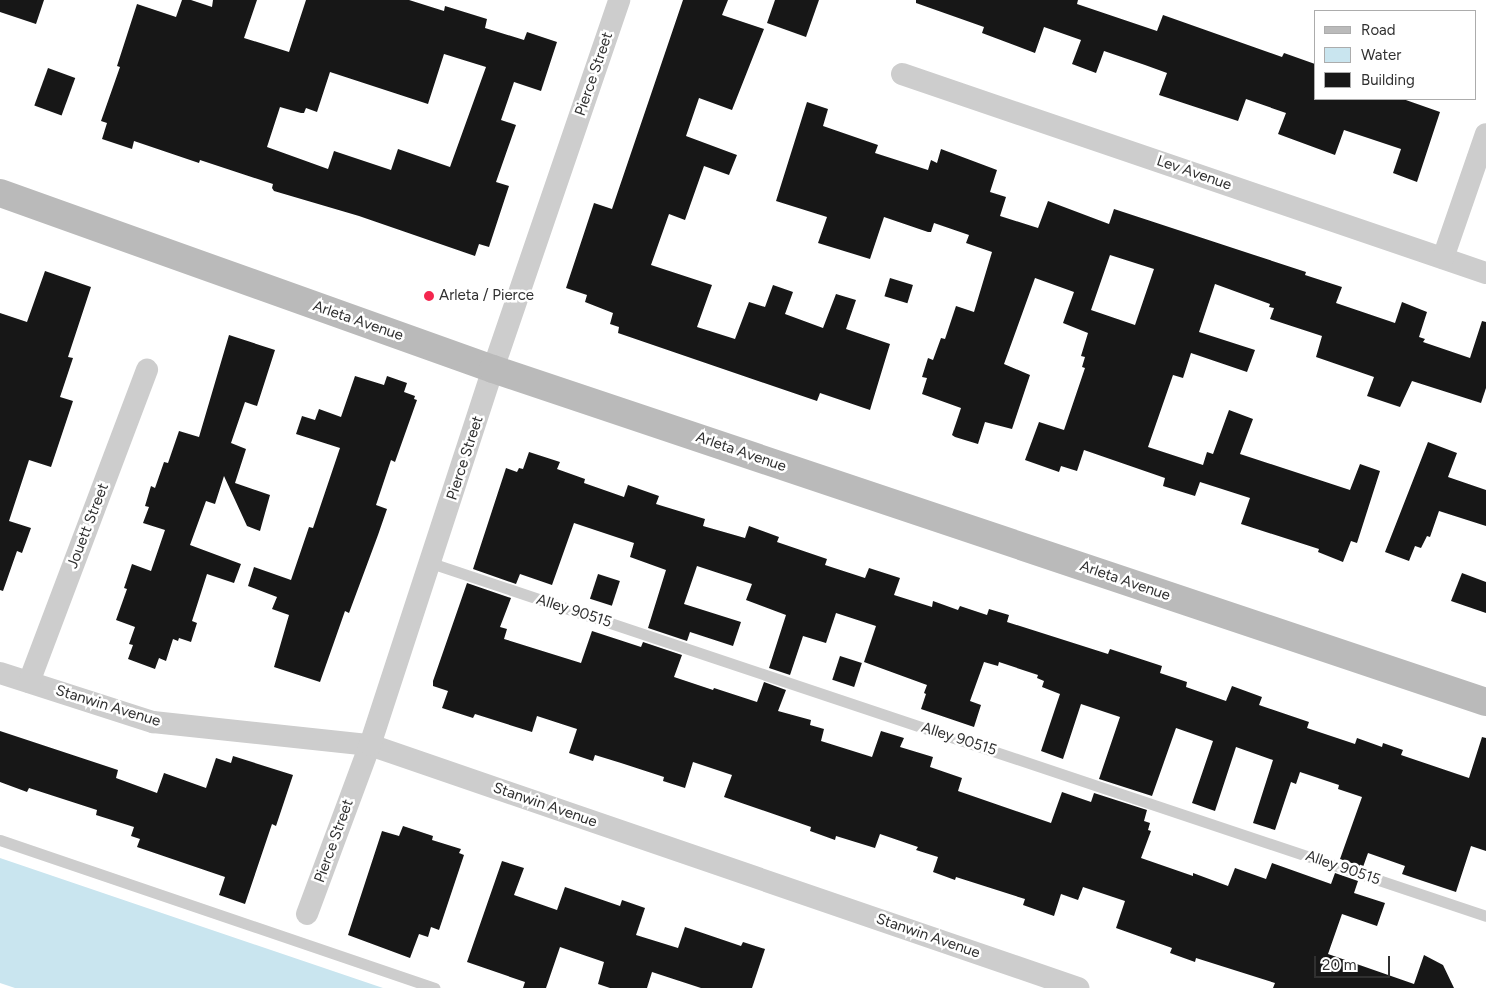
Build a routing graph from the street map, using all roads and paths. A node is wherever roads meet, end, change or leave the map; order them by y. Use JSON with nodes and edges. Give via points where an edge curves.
{"nodes":[{"id":1,"x":617,"y":0,"type":"edge"},
{"id":2,"x":902,"y":74,"type":"dead end"},
{"id":3,"x":1486,"y":134,"type":"edge"},
{"id":4,"x":0,"y":193,"type":"edge"},
{"id":5,"x":1443,"y":258,"type":"junction"},
{"id":6,"x":1486,"y":273,"type":"edge"},
{"id":7,"x":493,"y":369,"type":"junction"},
{"id":8,"x":147,"y":370,"type":"dead end"},
{"id":9,"x":431,"y":563,"type":"junction"},
{"id":10,"x":0,"y":673,"type":"edge"},
{"id":11,"x":29,"y":682,"type":"junction"},
{"id":12,"x":1486,"y":702,"type":"edge"},
{"id":13,"x":370,"y":745,"type":"junction"},
{"id":14,"x":0,"y":840,"type":"edge"},
{"id":15,"x":307,"y":914,"type":"dead end"},
{"id":16,"x":1486,"y":916,"type":"edge"},
{"id":17,"x":435,"y":988,"type":"edge"},
{"id":18,"x":1078,"y":988,"type":"edge"}],
"edges":[{"from":1,"to":7,"type":"street","name":"Pierce Street"},
{"from":2,"to":5,"type":"street","name":"Lev Avenue"},
{"from":3,"to":5,"type":"street"},
{"from":4,"to":7,"type":"main road","name":"Arleta Avenue"},
{"from":5,"to":6,"type":"street","name":"Lev Avenue"},
{"from":7,"to":9,"type":"street","name":"Pierce Street"},
{"from":7,"to":12,"type":"main road","name":"Arleta Avenue"},
{"from":8,"to":11,"type":"street","name":"Jouett Street"},
{"from":9,"to":13,"type":"street","name":"Pierce Street"},
{"from":9,"to":16,"type":"lane","name":"Alley 90515"},
{"from":10,"to":11,"type":"street","name":"Stanwin Avenue"},
{"from":11,"to":13,"type":"street","name":"Stanwin Avenue","via":[[153,722]]},
{"from":13,"to":15,"type":"street","name":"Pierce Street"},
{"from":13,"to":18,"type":"street","name":"Stanwin Avenue"},
{"from":14,"to":17,"type":"lane"}]}
